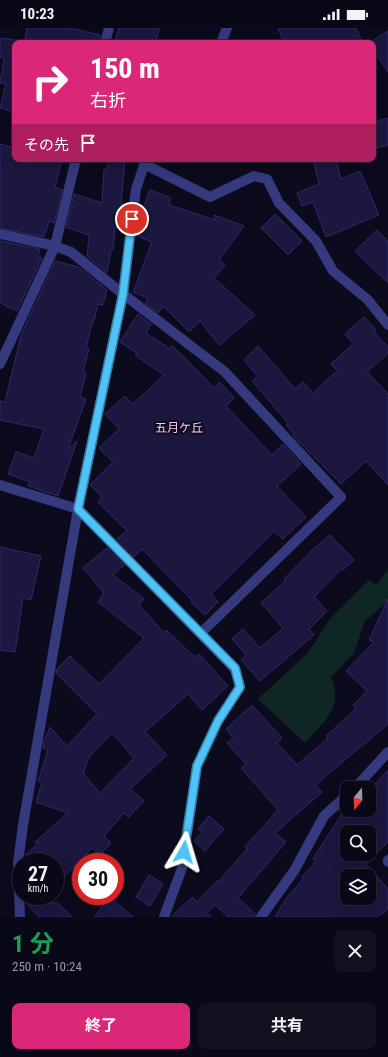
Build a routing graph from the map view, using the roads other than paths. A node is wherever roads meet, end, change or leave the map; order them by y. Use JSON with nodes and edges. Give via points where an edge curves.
{"nodes":[{"id":1,"x":109,"y":28,"type":"edge"},
{"id":2,"x":227,"y":28,"type":"edge"},
{"id":3,"x":106,"y":40,"type":"edge"},
{"id":4,"x":222,"y":40,"type":"edge"},
{"id":5,"x":75,"y":162,"type":"edge"},
{"id":6,"x":145,"y":162,"type":"edge"},
{"id":7,"x":0,"y":234,"type":"edge"},
{"id":8,"x":55,"y":246,"type":"junction"},
{"id":9,"x":123,"y":294,"type":"junction"},
{"id":10,"x":388,"y":325,"type":"edge"},
{"id":11,"x":0,"y":364,"type":"edge"},
{"id":12,"x":0,"y":484,"type":"edge"},
{"id":13,"x":78,"y":509,"type":"junction"},
{"id":14,"x":201,"y":633,"type":"junction"},
{"id":15,"x":388,"y":752,"type":"edge"},
{"id":16,"x":361,"y":781,"type":"edge"},
{"id":17,"x":340,"y":801,"type":"edge"},
{"id":18,"x":20,"y":917,"type":"edge"},
{"id":19,"x":164,"y":917,"type":"edge"},
{"id":20,"x":261,"y":917,"type":"edge"}],
"edges":[{"from":1,"to":3,"type":"street"},
{"from":2,"to":4,"type":"street"},
{"from":5,"to":8,"type":"street"},
{"from":6,"to":9,"type":"street","via":[[136,189]]},
{"from":6,"to":10,"type":"street","via":[[210,197],[254,176],[267,179],[279,203],[316,241],[333,271],[368,300]]},
{"from":7,"to":8,"type":"street"},
{"from":8,"to":9,"type":"street","via":[[71,252]]},
{"from":8,"to":11,"type":"street"},
{"from":9,"to":13,"type":"street"},
{"from":9,"to":14,"type":"street","via":[[225,372],[341,497]]},
{"from":12,"to":13,"type":"street"},
{"from":13,"to":14,"type":"street"},
{"from":13,"to":18,"type":"street","via":[[19,855]]},
{"from":14,"to":19,"type":"street","via":[[235,668],[240,687],[218,721],[197,766],[182,868]]},
{"from":15,"to":16,"type":"street"},
{"from":17,"to":20,"type":"street","via":[[324,816],[294,871]]}]}
